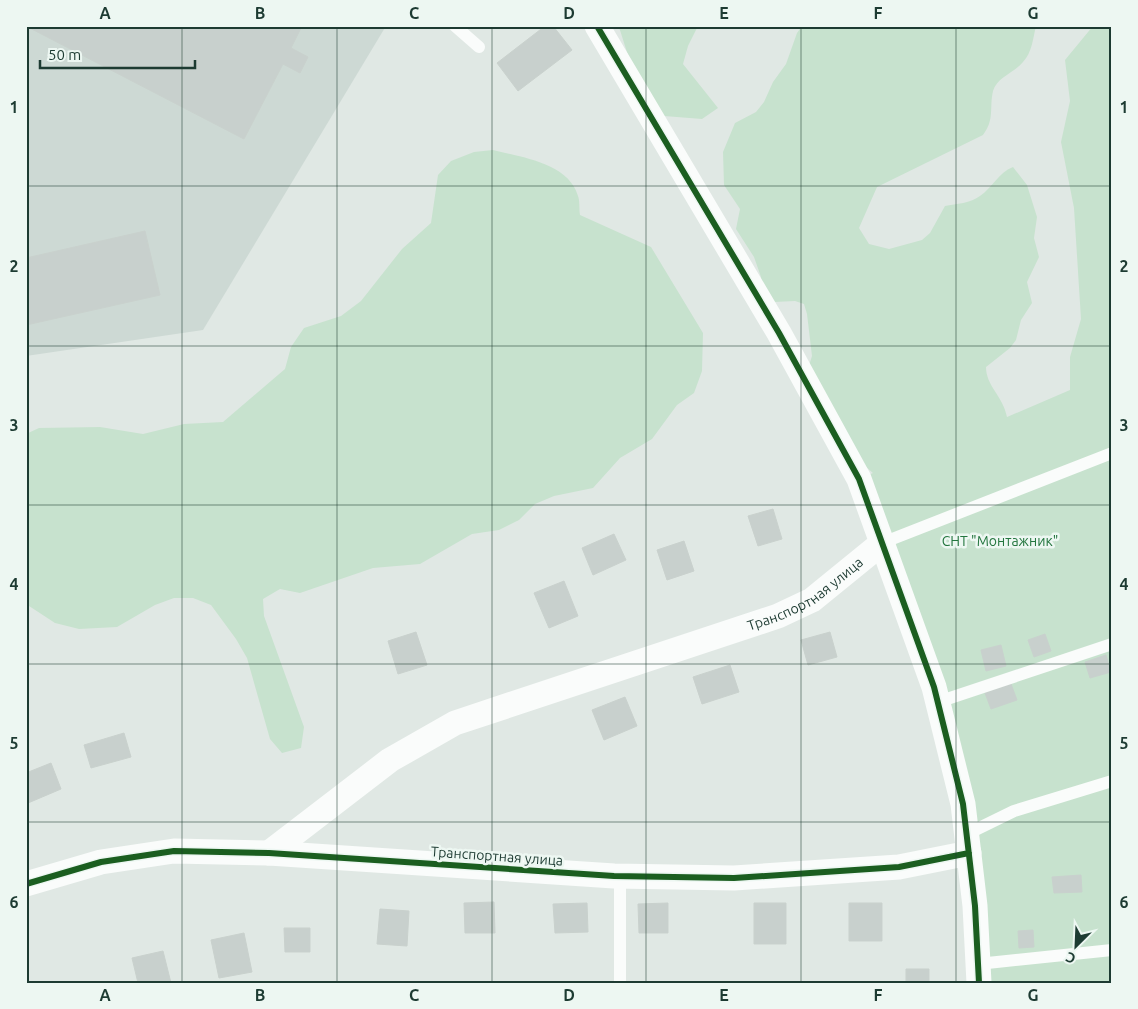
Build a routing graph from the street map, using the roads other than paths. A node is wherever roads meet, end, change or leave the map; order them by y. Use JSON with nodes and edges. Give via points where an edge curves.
{"nodes":[{"id":1,"x":455,"y":26,"type":"edge"},
{"id":2,"x":596,"y":26,"type":"edge"},
{"id":3,"x":479,"y":48,"type":"dead end"},
{"id":4,"x":1112,"y":453,"type":"edge"},
{"id":5,"x":882,"y":543,"type":"junction"},
{"id":6,"x":1112,"y":644,"type":"edge"},
{"id":7,"x":938,"y":702,"type":"junction"},
{"id":8,"x":1112,"y":781,"type":"edge"},
{"id":9,"x":968,"y":843,"type":"junction"},
{"id":10,"x":269,"y":853,"type":"junction"},
{"id":11,"x":620,"y":876,"type":"junction"},
{"id":12,"x":26,"y":884,"type":"edge"},
{"id":13,"x":1112,"y":950,"type":"edge"},
{"id":14,"x":978,"y":973,"type":"edge"},
{"id":15,"x":620,"y":983,"type":"edge"}],
"edges":[{"from":1,"to":3,"type":"lane"},
{"from":2,"to":5,"type":"street","via":[[779,333],[859,479]]},
{"from":4,"to":5,"type":"lane"},
{"from":5,"to":7,"type":"street"},
{"from":5,"to":10,"type":"street","name":"Транспортная улица","via":[[812,600],[778,616],[455,723],[390,760]]},
{"from":6,"to":7,"type":"lane"},
{"from":7,"to":9,"type":"street","via":[[964,804]]},
{"from":8,"to":9,"type":"lane","via":[[1014,811]]},
{"from":9,"to":11,"type":"street","name":"Транспортная улица","via":[[899,867],[734,878]]},
{"from":9,"to":14,"type":"street"},
{"from":10,"to":11,"type":"street","name":"Транспортная улица"},
{"from":10,"to":12,"type":"street","name":"Транспортная улица","via":[[174,851],[102,862]]},
{"from":11,"to":15,"type":"lane"},
{"from":13,"to":14,"type":"lane"}]}
